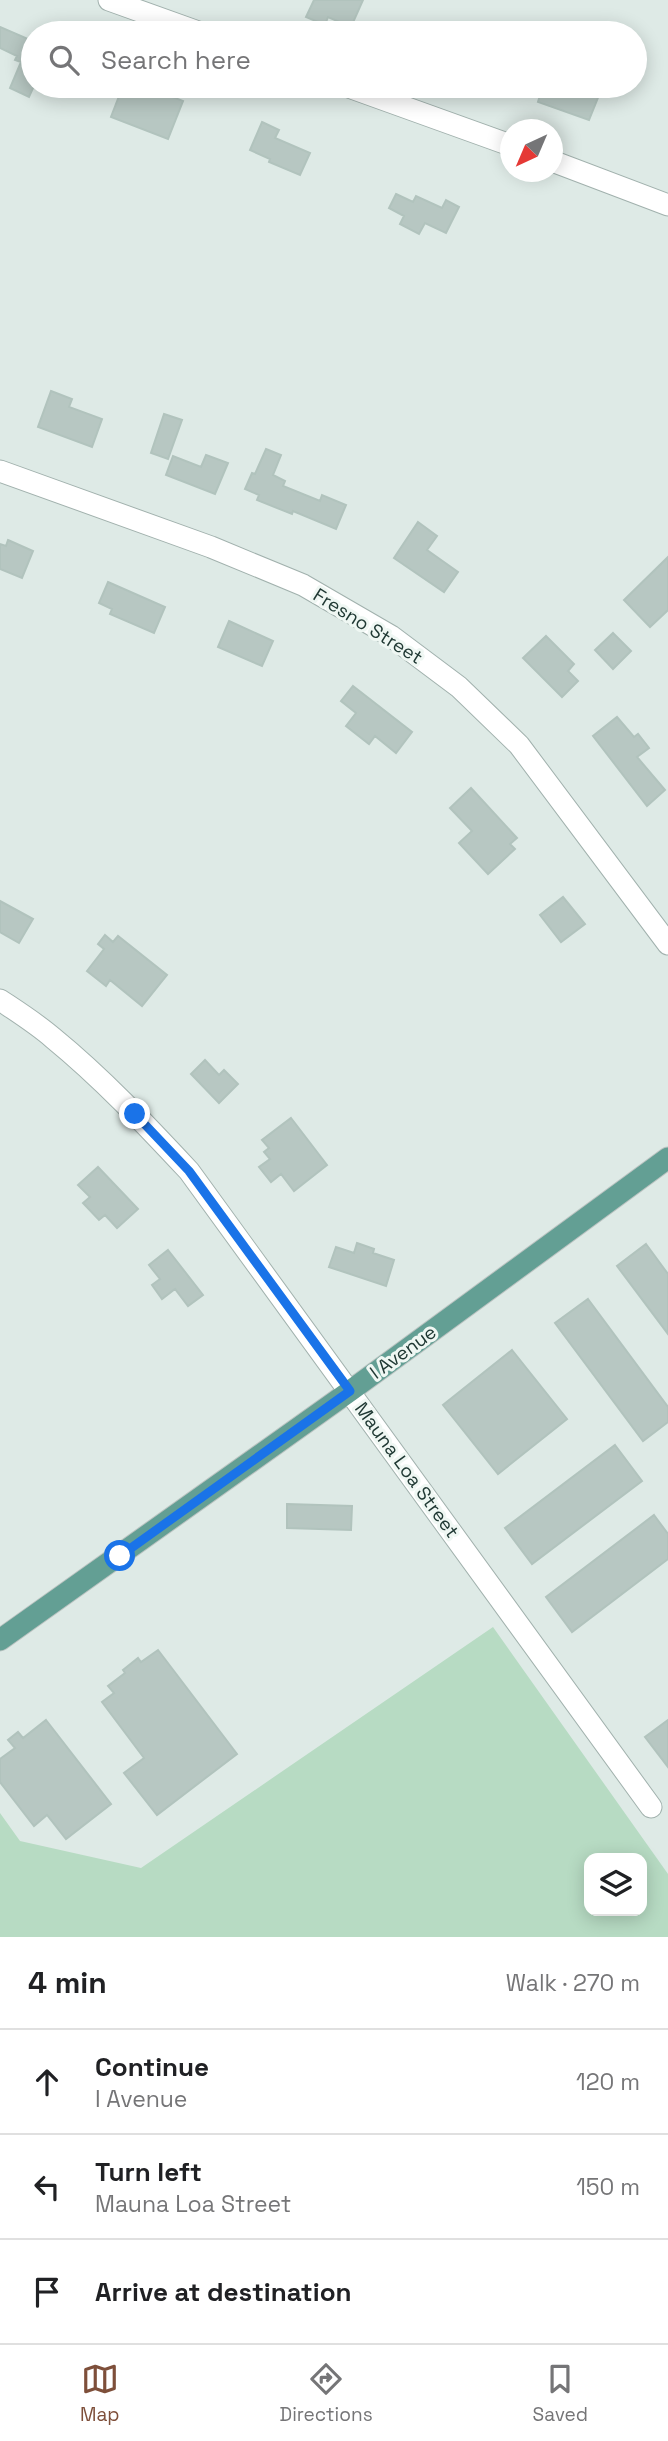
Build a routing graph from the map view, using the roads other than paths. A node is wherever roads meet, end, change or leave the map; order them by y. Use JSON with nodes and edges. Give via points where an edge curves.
{"nodes":[{"id":1,"x":109,"y":0,"type":"edge"},
{"id":2,"x":168,"y":21,"type":"edge"},
{"id":3,"x":379,"y":98,"type":"edge"},
{"id":4,"x":500,"y":141,"type":"edge"},
{"id":5,"x":563,"y":165,"type":"edge"},
{"id":6,"x":668,"y":205,"type":"edge"},
{"id":7,"x":0,"y":471,"type":"edge"},
{"id":8,"x":668,"y":944,"type":"edge"},
{"id":9,"x":0,"y":1000,"type":"edge"},
{"id":10,"x":668,"y":1158,"type":"edge"},
{"id":11,"x":350,"y":1391,"type":"junction"},
{"id":12,"x":0,"y":1640,"type":"edge"},
{"id":13,"x":651,"y":1807,"type":"dead end"}],
"edges":[{"from":1,"to":2,"type":"street"},
{"from":3,"to":4,"type":"street"},
{"from":5,"to":6,"type":"street"},
{"from":7,"to":8,"type":"street","name":"Fresno Street","via":[[303,584],[391,636],[458,687],[519,745]]},
{"from":9,"to":11,"type":"street","name":"Mauna Loa Street","via":[[80,1060],[189,1171]]},
{"from":10,"to":11,"type":"main road","name":"I Avenue"},
{"from":11,"to":12,"type":"main road","name":"I Avenue"},
{"from":11,"to":13,"type":"street","name":"Mauna Loa Street"}]}
